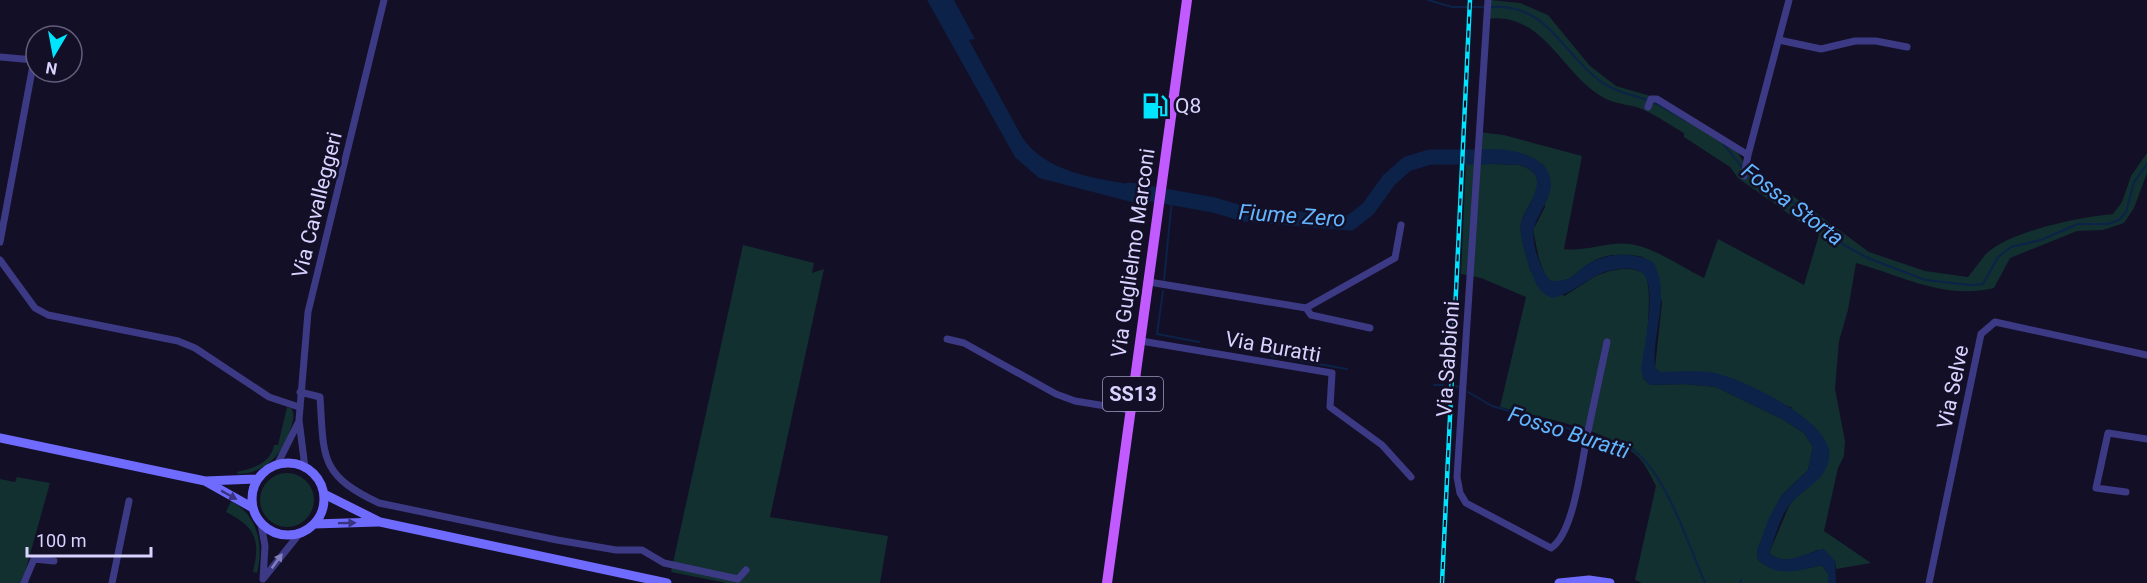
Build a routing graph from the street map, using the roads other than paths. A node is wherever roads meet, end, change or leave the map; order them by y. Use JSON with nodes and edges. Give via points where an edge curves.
{"nodes":[{"id":1,"x":384,"y":0,"type":"edge"},
{"id":2,"x":1187,"y":0,"type":"edge"},
{"id":3,"x":1789,"y":0,"type":"edge"},
{"id":4,"x":1488,"y":1,"type":"edge"},
{"id":5,"x":1779,"y":40,"type":"junction"},
{"id":6,"x":1907,"y":47,"type":"dead end"},
{"id":7,"x":0,"y":57,"type":"edge"},
{"id":8,"x":1649,"y":103,"type":"dead end"},
{"id":9,"x":1748,"y":155,"type":"junction"},
{"id":10,"x":1744,"y":175,"type":"dead end"},
{"id":11,"x":1401,"y":225,"type":"dead end"},
{"id":12,"x":0,"y":242,"type":"edge"},
{"id":13,"x":0,"y":260,"type":"edge"},
{"id":14,"x":1149,"y":282,"type":"junction"},
{"id":15,"x":1306,"y":308,"type":"junction"},
{"id":16,"x":1370,"y":328,"type":"dead end"},
{"id":17,"x":947,"y":339,"type":"dead end"},
{"id":18,"x":1141,"y":341,"type":"junction"},
{"id":19,"x":1607,"y":342,"type":"dead end"},
{"id":20,"x":2147,"y":355,"type":"edge"},
{"id":21,"x":300,"y":392,"type":"junction"},
{"id":22,"x":299,"y":407,"type":"junction"},
{"id":23,"x":1130,"y":410,"type":"junction"},
{"id":24,"x":299,"y":420,"type":"junction"},
{"id":25,"x":0,"y":438,"type":"edge"},
{"id":26,"x":2147,"y":440,"type":"edge"},
{"id":27,"x":277,"y":465,"type":"junction"},
{"id":28,"x":305,"y":468,"type":"junction"},
{"id":29,"x":1411,"y":477,"type":"dead end"},
{"id":30,"x":258,"y":479,"type":"junction"},
{"id":31,"x":205,"y":481,"type":"junction"},
{"id":32,"x":2126,"y":492,"type":"dead end"},
{"id":33,"x":324,"y":494,"type":"junction"},
{"id":34,"x":129,"y":501,"type":"dead end"},
{"id":35,"x":253,"y":508,"type":"junction"},
{"id":36,"x":380,"y":522,"type":"junction"},
{"id":37,"x":261,"y":524,"type":"junction"},
{"id":38,"x":314,"y":524,"type":"junction"},
{"id":39,"x":300,"y":533,"type":"junction"},
{"id":40,"x":54,"y":561,"type":"dead end"},
{"id":41,"x":746,"y":570,"type":"dead end"},
{"id":42,"x":261,"y":581,"type":"edge"},
{"id":43,"x":24,"y":583,"type":"edge"},
{"id":44,"x":112,"y":583,"type":"edge"},
{"id":45,"x":667,"y":583,"type":"edge"},
{"id":46,"x":1107,"y":583,"type":"edge"},
{"id":47,"x":1559,"y":583,"type":"edge"},
{"id":48,"x":1610,"y":583,"type":"edge"},
{"id":49,"x":1929,"y":583,"type":"edge"}],
"edges":[{"from":1,"to":21,"type":"street","name":"Via Cavalleggeri","via":[[308,312]]},
{"from":2,"to":14,"type":"main road","name":"Via Guglielmo Marconi","number":"SS13"},
{"from":3,"to":5,"type":"street"},
{"from":4,"to":19,"type":"street","name":"Via Sabbioni","via":[[1457,477],[1466,504],[1551,548],[1560,543],[1571,510]]},
{"from":5,"to":6,"type":"street","via":[[1821,50],[1855,41]]},
{"from":5,"to":9,"type":"street"},
{"from":7,"to":12,"type":"street","via":[[34,60]]},
{"from":8,"to":9,"type":"street","via":[[1657,99]]},
{"from":9,"to":10,"type":"street"},
{"from":11,"to":15,"type":"street","via":[[1395,258]]},
{"from":13,"to":22,"type":"street","via":[[36,308],[48,315],[186,345],[269,397]]},
{"from":14,"to":15,"type":"street"},
{"from":14,"to":18,"type":"main road","name":"Via Guglielmo Marconi","number":"SS13"},
{"from":15,"to":16,"type":"street","via":[[1311,315]]},
{"from":17,"to":23,"type":"street","via":[[964,343],[1056,394]]},
{"from":18,"to":23,"type":"main road","name":"Via Guglielmo Marconi","number":"SS13"},
{"from":18,"to":29,"type":"street","name":"Via Buratti","via":[[1332,373],[1330,407],[1382,445]]},
{"from":20,"to":49,"type":"street","name":"Via Selve","via":[[1995,322],[1981,334]]},
{"from":21,"to":22,"type":"street","name":"Via Cavalleggeri"},
{"from":21,"to":41,"type":"street","via":[[320,397],[321,438],[335,475],[354,491],[379,503],[557,540],[616,550],[642,550],[664,563],[738,579]]},
{"from":22,"to":24,"type":"street","name":"Via Cavalleggeri"},
{"from":23,"to":46,"type":"main road","name":"Via Guglielmo Marconi","number":"SS13"},
{"from":24,"to":27,"type":"street"},
{"from":24,"to":28,"type":"street","name":"Via Cavalleggeri"},
{"from":25,"to":31,"type":"main road"},
{"from":26,"to":32,"type":"street","via":[[2108,433],[2096,488]]},
{"from":27,"to":28,"type":"main road"},
{"from":27,"to":30,"type":"main road"},
{"from":28,"to":33,"type":"main road","via":[[314,475]]},
{"from":30,"to":31,"type":"main road"},
{"from":30,"to":35,"type":"main road","via":[[252,493]]},
{"from":31,"to":35,"type":"main road","one_way":true},
{"from":33,"to":36,"type":"main road"},
{"from":33,"to":38,"type":"main road"},
{"from":34,"to":44,"type":"street"},
{"from":35,"to":37,"type":"main road"},
{"from":38,"to":36,"type":"main road","one_way":true},
{"from":36,"to":45,"type":"main road"},
{"from":37,"to":39,"type":"main road","via":[[284,535]]},
{"from":37,"to":42,"type":"street","via":[[265,546]]},
{"from":38,"to":39,"type":"main road"},
{"from":42,"to":39,"type":"street","one_way":true},
{"from":40,"to":43,"type":"street","via":[[34,559]]},
{"from":47,"to":48,"type":"main road"}]}
